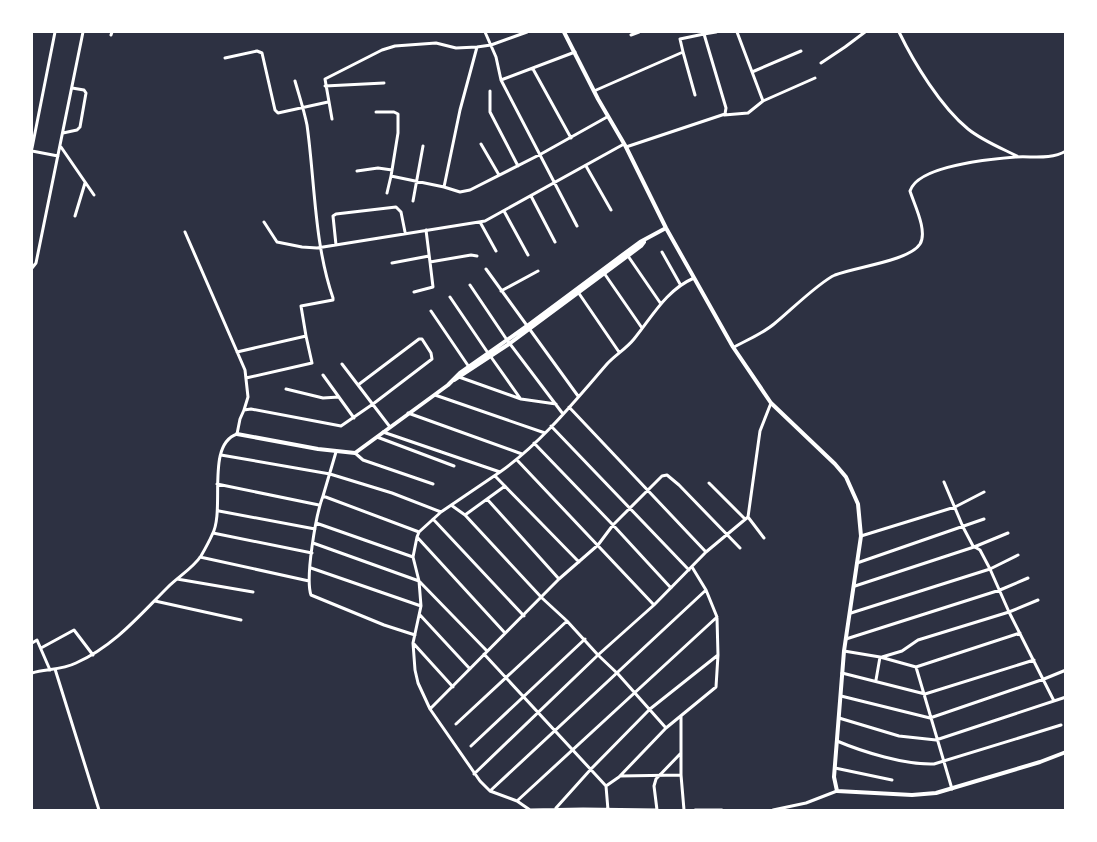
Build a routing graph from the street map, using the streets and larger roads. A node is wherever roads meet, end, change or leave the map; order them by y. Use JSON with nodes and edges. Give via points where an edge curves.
{"nodes":[{"id":1,"x":55,"y":32,"type":"edge"},
{"id":2,"x":78,"y":32,"type":"edge"},
{"id":3,"x":485,"y":32,"type":"edge"},
{"id":4,"x":527,"y":32,"type":"edge"},
{"id":5,"x":564,"y":32,"type":"edge"},
{"id":6,"x":639,"y":32,"type":"edge"},
{"id":7,"x":716,"y":32,"type":"edge"},
{"id":8,"x":737,"y":32,"type":"edge"},
{"id":9,"x":865,"y":32,"type":"edge"},
{"id":10,"x":899,"y":32,"type":"edge"},
{"id":11,"x":83,"y":33,"type":"edge"},
{"id":12,"x":704,"y":33,"type":"edge"},
{"id":13,"x":631,"y":35,"type":"dead end"},
{"id":14,"x":491,"y":45,"type":"junction"},
{"id":15,"x":477,"y":47,"type":"junction"},
{"id":16,"x":801,"y":51,"type":"dead end"},
{"id":17,"x":575,"y":52,"type":"junction"},
{"id":18,"x":684,"y":52,"type":"junction"},
{"id":19,"x":225,"y":58,"type":"dead end"},
{"id":20,"x":821,"y":63,"type":"dead end"},
{"id":21,"x":533,"y":69,"type":"junction"},
{"id":22,"x":752,"y":72,"type":"junction"},
{"id":23,"x":815,"y":78,"type":"dead end"},
{"id":24,"x":501,"y":80,"type":"junction"},
{"id":25,"x":295,"y":81,"type":"dead end"},
{"id":26,"x":384,"y":83,"type":"dead end"},
{"id":27,"x":325,"y":86,"type":"junction"},
{"id":28,"x":72,"y":88,"type":"junction"},
{"id":29,"x":490,"y":91,"type":"dead end"},
{"id":30,"x":594,"y":91,"type":"junction"},
{"id":31,"x":695,"y":96,"type":"dead end"},
{"id":32,"x":763,"y":101,"type":"junction"},
{"id":33,"x":328,"y":102,"type":"junction"},
{"id":34,"x":302,"y":107,"type":"junction"},
{"id":35,"x":376,"y":112,"type":"dead end"},
{"id":36,"x":722,"y":116,"type":"junction"},
{"id":37,"x":607,"y":117,"type":"junction"},
{"id":38,"x":332,"y":119,"type":"dead end"},
{"id":39,"x":63,"y":133,"type":"junction"},
{"id":40,"x":570,"y":138,"type":"junction"},
{"id":41,"x":32,"y":142,"type":"edge"},
{"id":42,"x":482,"y":144,"type":"dead end"},
{"id":43,"x":625,"y":145,"type":"junction"},
{"id":44,"x":60,"y":146,"type":"junction"},
{"id":45,"x":423,"y":146,"type":"dead end"},
{"id":46,"x":32,"y":150,"type":"edge"},
{"id":47,"x":1065,"y":151,"type":"edge"},
{"id":48,"x":541,"y":154,"type":"junction"},
{"id":49,"x":58,"y":156,"type":"junction"},
{"id":50,"x":1018,"y":157,"type":"junction"},
{"id":51,"x":518,"y":166,"type":"junction"},
{"id":52,"x":585,"y":166,"type":"junction"},
{"id":53,"x":392,"y":170,"type":"junction"},
{"id":54,"x":357,"y":171,"type":"dead end"},
{"id":55,"x":499,"y":175,"type":"junction"},
{"id":56,"x":391,"y":176,"type":"junction"},
{"id":57,"x":417,"y":180,"type":"junction"},
{"id":58,"x":555,"y":182,"type":"junction"},
{"id":59,"x":85,"y":183,"type":"junction"},
{"id":60,"x":444,"y":187,"type":"junction"},
{"id":61,"x":387,"y":193,"type":"dead end"},
{"id":62,"x":94,"y":195,"type":"dead end"},
{"id":63,"x":531,"y":196,"type":"junction"},
{"id":64,"x":413,"y":201,"type":"dead end"},
{"id":65,"x":611,"y":210,"type":"dead end"},
{"id":66,"x":504,"y":211,"type":"junction"},
{"id":67,"x":75,"y":216,"type":"dead end"},
{"id":68,"x":264,"y":222,"type":"dead end"},
{"id":69,"x":480,"y":222,"type":"junction"},
{"id":70,"x":578,"y":226,"type":"dead end"},
{"id":71,"x":666,"y":228,"type":"junction"},
{"id":72,"x":426,"y":230,"type":"junction"},
{"id":73,"x":185,"y":232,"type":"dead end"},
{"id":74,"x":405,"y":233,"type":"junction"},
{"id":75,"x":645,"y":241,"type":"junction"},
{"id":76,"x":555,"y":242,"type":"dead end"},
{"id":77,"x":336,"y":245,"type":"junction"},
{"id":78,"x":322,"y":247,"type":"junction"},
{"id":79,"x":496,"y":251,"type":"dead end"},
{"id":80,"x":662,"y":252,"type":"dead end"},
{"id":81,"x":528,"y":255,"type":"dead end"},
{"id":82,"x":429,"y":256,"type":"junction"},
{"id":83,"x":477,"y":256,"type":"dead end"},
{"id":84,"x":628,"y":256,"type":"junction"},
{"id":85,"x":618,"y":260,"type":"junction"},
{"id":86,"x":430,"y":262,"type":"junction"},
{"id":87,"x":392,"y":263,"type":"dead end"},
{"id":88,"x":32,"y":268,"type":"edge"},
{"id":89,"x":486,"y":269,"type":"dead end"},
{"id":90,"x":538,"y":271,"type":"dead end"},
{"id":91,"x":604,"y":273,"type":"junction"},
{"id":92,"x":695,"y":277,"type":"junction"},
{"id":93,"x":591,"y":280,"type":"junction"},
{"id":94,"x":680,"y":284,"type":"junction"},
{"id":95,"x":470,"y":285,"type":"dead end"},
{"id":96,"x":501,"y":291,"type":"junction"},
{"id":97,"x":577,"y":291,"type":"junction"},
{"id":98,"x":414,"y":292,"type":"dead end"},
{"id":99,"x":450,"y":297,"type":"dead end"},
{"id":100,"x":661,"y":304,"type":"junction"},
{"id":101,"x":431,"y":311,"type":"dead end"},
{"id":102,"x":528,"y":328,"type":"junction"},
{"id":103,"x":642,"y":328,"type":"junction"},
{"id":104,"x":306,"y":336,"type":"junction"},
{"id":105,"x":508,"y":342,"type":"junction"},
{"id":106,"x":733,"y":347,"type":"junction"},
{"id":107,"x":237,"y":352,"type":"junction"},
{"id":108,"x":620,"y":352,"type":"junction"},
{"id":109,"x":490,"y":355,"type":"junction"},
{"id":110,"x":342,"y":364,"type":"dead end"},
{"id":111,"x":469,"y":367,"type":"junction"},
{"id":112,"x":323,"y":375,"type":"dead end"},
{"id":113,"x":459,"y":376,"type":"junction"},
{"id":114,"x":246,"y":378,"type":"junction"},
{"id":115,"x":358,"y":385,"type":"junction"},
{"id":116,"x":286,"y":389,"type":"dead end"},
{"id":117,"x":435,"y":394,"type":"junction"},
{"id":118,"x":578,"y":396,"type":"junction"},
{"id":119,"x":339,"y":398,"type":"junction"},
{"id":120,"x":521,"y":399,"type":"junction"},
{"id":121,"x":771,"y":403,"type":"junction"},
{"id":122,"x":556,"y":404,"type":"junction"},
{"id":123,"x":373,"y":405,"type":"junction"},
{"id":124,"x":569,"y":407,"type":"junction"},
{"id":125,"x":244,"y":410,"type":"junction"},
{"id":126,"x":408,"y":413,"type":"junction"},
{"id":127,"x":563,"y":414,"type":"junction"},
{"id":128,"x":354,"y":418,"type":"junction"},
{"id":129,"x":551,"y":426,"type":"junction"},
{"id":130,"x":390,"y":427,"type":"junction"},
{"id":131,"x":383,"y":432,"type":"junction"},
{"id":132,"x":545,"y":433,"type":"junction"},
{"id":133,"x":237,"y":434,"type":"junction"},
{"id":134,"x":376,"y":437,"type":"junction"},
{"id":135,"x":534,"y":443,"type":"junction"},
{"id":136,"x":336,"y":452,"type":"junction"},
{"id":137,"x":356,"y":453,"type":"junction"},
{"id":138,"x":522,"y":454,"type":"junction"},
{"id":139,"x":221,"y":455,"type":"junction"},
{"id":140,"x":517,"y":460,"type":"junction"},
{"id":141,"x":454,"y":466,"type":"dead end"},
{"id":142,"x":500,"y":472,"type":"junction"},
{"id":143,"x":330,"y":474,"type":"junction"},
{"id":144,"x":495,"y":476,"type":"junction"},
{"id":145,"x":944,"y":482,"type":"dead end"},
{"id":146,"x":709,"y":483,"type":"dead end"},
{"id":147,"x":216,"y":484,"type":"junction"},
{"id":148,"x":433,"y":484,"type":"dead end"},
{"id":149,"x":505,"y":486,"type":"junction"},
{"id":150,"x":648,"y":490,"type":"junction"},
{"id":151,"x":984,"y":492,"type":"dead end"},
{"id":152,"x":323,"y":496,"type":"junction"},
{"id":153,"x":488,"y":499,"type":"junction"},
{"id":154,"x":319,"y":505,"type":"junction"},
{"id":155,"x":451,"y":505,"type":"junction"},
{"id":156,"x":955,"y":507,"type":"junction"},
{"id":157,"x":631,"y":508,"type":"junction"},
{"id":158,"x":219,"y":511,"type":"junction"},
{"id":159,"x":441,"y":512,"type":"junction"},
{"id":160,"x":465,"y":515,"type":"junction"},
{"id":161,"x":746,"y":518,"type":"junction"},
{"id":162,"x":433,"y":519,"type":"junction"},
{"id":163,"x":984,"y":519,"type":"dead end"},
{"id":164,"x":316,"y":523,"type":"junction"},
{"id":165,"x":614,"y":525,"type":"junction"},
{"id":166,"x":963,"y":528,"type":"junction"},
{"id":167,"x":315,"y":529,"type":"junction"},
{"id":168,"x":420,"y":532,"type":"junction"},
{"id":169,"x":213,"y":533,"type":"junction"},
{"id":170,"x":1008,"y":533,"type":"dead end"},
{"id":171,"x":725,"y":535,"type":"junction"},
{"id":172,"x":861,"y":536,"type":"junction"},
{"id":173,"x":417,"y":537,"type":"junction"},
{"id":174,"x":764,"y":538,"type":"dead end"},
{"id":175,"x":313,"y":543,"type":"junction"},
{"id":176,"x":598,"y":544,"type":"junction"},
{"id":177,"x":974,"y":547,"type":"junction"},
{"id":178,"x":740,"y":548,"type":"dead end"},
{"id":179,"x":706,"y":552,"type":"junction"},
{"id":180,"x":312,"y":553,"type":"junction"},
{"id":181,"x":1018,"y":555,"type":"dead end"},
{"id":182,"x":201,"y":556,"type":"junction"},
{"id":183,"x":413,"y":556,"type":"junction"},
{"id":184,"x":579,"y":562,"type":"junction"},
{"id":185,"x":857,"y":563,"type":"junction"},
{"id":186,"x":311,"y":567,"type":"junction"},
{"id":187,"x":690,"y":568,"type":"junction"},
{"id":188,"x":990,"y":569,"type":"junction"},
{"id":189,"x":1028,"y":578,"type":"dead end"},
{"id":190,"x":177,"y":579,"type":"junction"},
{"id":191,"x":559,"y":579,"type":"junction"},
{"id":192,"x":309,"y":581,"type":"junction"},
{"id":193,"x":419,"y":581,"type":"junction"},
{"id":194,"x":855,"y":586,"type":"junction"},
{"id":195,"x":671,"y":588,"type":"junction"},
{"id":196,"x":706,"y":590,"type":"junction"},
{"id":197,"x":1000,"y":590,"type":"junction"},
{"id":198,"x":253,"y":592,"type":"dead end"},
{"id":199,"x":542,"y":598,"type":"junction"},
{"id":200,"x":1038,"y":600,"type":"dead end"},
{"id":201,"x":155,"y":601,"type":"junction"},
{"id":202,"x":654,"y":605,"type":"junction"},
{"id":203,"x":421,"y":606,"type":"junction"},
{"id":204,"x":1009,"y":612,"type":"junction"},
{"id":205,"x":851,"y":613,"type":"junction"},
{"id":206,"x":420,"y":615,"type":"junction"},
{"id":207,"x":524,"y":616,"type":"junction"},
{"id":208,"x":717,"y":617,"type":"junction"},
{"id":209,"x":241,"y":620,"type":"dead end"},
{"id":210,"x":567,"y":621,"type":"junction"},
{"id":211,"x":1020,"y":633,"type":"junction"},
{"id":212,"x":505,"y":634,"type":"junction"},
{"id":213,"x":416,"y":635,"type":"junction"},
{"id":214,"x":585,"y":639,"type":"junction"},
{"id":215,"x":846,"y":639,"type":"junction"},
{"id":216,"x":32,"y":643,"type":"edge"},
{"id":217,"x":413,"y":643,"type":"junction"},
{"id":218,"x":41,"y":648,"type":"junction"},
{"id":219,"x":844,"y":651,"type":"junction"},
{"id":220,"x":485,"y":653,"type":"junction"},
{"id":221,"x":93,"y":655,"type":"junction"},
{"id":222,"x":598,"y":655,"type":"junction"},
{"id":223,"x":718,"y":655,"type":"junction"},
{"id":224,"x":880,"y":657,"type":"junction"},
{"id":225,"x":1034,"y":660,"type":"junction"},
{"id":226,"x":918,"y":666,"type":"junction"},
{"id":227,"x":470,"y":669,"type":"junction"},
{"id":228,"x":53,"y":670,"type":"junction"},
{"id":229,"x":1065,"y":670,"type":"edge"},
{"id":230,"x":32,"y":673,"type":"edge"},
{"id":231,"x":842,"y":673,"type":"junction"},
{"id":232,"x":618,"y":674,"type":"junction"},
{"id":233,"x":507,"y":677,"type":"junction"},
{"id":234,"x":1044,"y":679,"type":"junction"},
{"id":235,"x":876,"y":680,"type":"junction"},
{"id":236,"x":453,"y":687,"type":"junction"},
{"id":237,"x":634,"y":692,"type":"junction"},
{"id":238,"x":925,"y":694,"type":"junction"},
{"id":239,"x":524,"y":696,"type":"junction"},
{"id":240,"x":841,"y":696,"type":"junction"},
{"id":241,"x":1065,"y":697,"type":"edge"},
{"id":242,"x":1054,"y":701,"type":"junction"},
{"id":243,"x":430,"y":709,"type":"junction"},
{"id":244,"x":650,"y":709,"type":"junction"},
{"id":245,"x":538,"y":712,"type":"junction"},
{"id":246,"x":681,"y":716,"type":"junction"},
{"id":247,"x":839,"y":718,"type":"junction"},
{"id":248,"x":930,"y":718,"type":"junction"},
{"id":249,"x":456,"y":724,"type":"dead end"},
{"id":250,"x":1061,"y":725,"type":"dead end"},
{"id":251,"x":666,"y":728,"type":"junction"},
{"id":252,"x":556,"y":731,"type":"junction"},
{"id":253,"x":936,"y":740,"type":"junction"},
{"id":254,"x":837,"y":741,"type":"junction"},
{"id":255,"x":471,"y":746,"type":"dead end"},
{"id":256,"x":573,"y":749,"type":"junction"},
{"id":257,"x":682,"y":752,"type":"junction"},
{"id":258,"x":1065,"y":752,"type":"edge"},
{"id":259,"x":944,"y":760,"type":"junction"},
{"id":260,"x":835,"y":768,"type":"junction"},
{"id":261,"x":591,"y":769,"type":"junction"},
{"id":262,"x":474,"y":774,"type":"junction"},
{"id":263,"x":658,"y":775,"type":"junction"},
{"id":264,"x":681,"y":775,"type":"junction"},
{"id":265,"x":619,"y":777,"type":"junction"},
{"id":266,"x":892,"y":780,"type":"dead end"},
{"id":267,"x":606,"y":786,"type":"junction"},
{"id":268,"x":952,"y":789,"type":"junction"},
{"id":269,"x":490,"y":791,"type":"junction"},
{"id":270,"x":837,"y":791,"type":"junction"},
{"id":271,"x":517,"y":801,"type":"junction"},
{"id":272,"x":99,"y":810,"type":"edge"},
{"id":273,"x":530,"y":810,"type":"edge"},
{"id":274,"x":556,"y":810,"type":"edge"},
{"id":275,"x":583,"y":810,"type":"edge"},
{"id":276,"x":608,"y":810,"type":"edge"},
{"id":277,"x":632,"y":810,"type":"edge"},
{"id":278,"x":657,"y":810,"type":"edge"},
{"id":279,"x":684,"y":810,"type":"edge"},
{"id":280,"x":694,"y":810,"type":"edge"},
{"id":281,"x":722,"y":810,"type":"edge"},
{"id":282,"x":773,"y":810,"type":"edge"}],
"edges":[{"from":1,"to":41,"type":"street"},
{"from":2,"to":11,"type":"street"},
{"from":3,"to":14,"type":"street"},
{"from":4,"to":14,"type":"street"},
{"from":5,"to":17,"type":"street"},
{"from":6,"to":13,"type":"street"},
{"from":7,"to":12,"type":"street"},
{"from":8,"to":22,"type":"street"},
{"from":9,"to":20,"type":"street"},
{"from":10,"to":50,"type":"street","via":[[939,96],[966,127]]},
{"from":11,"to":28,"type":"street"},
{"from":12,"to":18,"type":"street","via":[[680,39]]},
{"from":12,"to":36,"type":"street","via":[[726,108]]},
{"from":14,"to":15,"type":"street"},
{"from":14,"to":24,"type":"street"},
{"from":15,"to":27,"type":"street","via":[[456,48],[436,43],[395,46],[329,75]]},
{"from":15,"to":60,"type":"street"},
{"from":16,"to":22,"type":"street"},
{"from":17,"to":21,"type":"street"},
{"from":17,"to":30,"type":"street"},
{"from":18,"to":30,"type":"street"},
{"from":18,"to":31,"type":"street"},
{"from":19,"to":34,"type":"street","via":[[262,53],[275,110],[278,113]]},
{"from":21,"to":24,"type":"street"},
{"from":21,"to":40,"type":"street"},
{"from":22,"to":32,"type":"street"},
{"from":23,"to":32,"type":"street"},
{"from":24,"to":48,"type":"street"},
{"from":25,"to":34,"type":"street"},
{"from":26,"to":27,"type":"street"},
{"from":27,"to":33,"type":"street"},
{"from":28,"to":39,"type":"street"},
{"from":28,"to":39,"type":"street","via":[[86,93],[80,125]]},
{"from":29,"to":51,"type":"street","via":[[490,112]]},
{"from":30,"to":37,"type":"street"},
{"from":32,"to":36,"type":"street","via":[[748,112]]},
{"from":33,"to":34,"type":"street"},
{"from":33,"to":38,"type":"street"},
{"from":34,"to":78,"type":"street"},
{"from":35,"to":53,"type":"street","via":[[398,114],[399,133]]},
{"from":36,"to":43,"type":"street"},
{"from":37,"to":40,"type":"street"},
{"from":37,"to":43,"type":"street"},
{"from":39,"to":44,"type":"street"},
{"from":40,"to":48,"type":"street"},
{"from":41,"to":46,"type":"street"},
{"from":42,"to":55,"type":"street"},
{"from":43,"to":52,"type":"street"},
{"from":43,"to":71,"type":"street"},
{"from":44,"to":49,"type":"street"},
{"from":44,"to":59,"type":"street"},
{"from":45,"to":57,"type":"street"},
{"from":46,"to":49,"type":"street"},
{"from":47,"to":50,"type":"street","via":[[1050,157]]},
{"from":48,"to":51,"type":"street"},
{"from":48,"to":58,"type":"street"},
{"from":49,"to":88,"type":"street"},
{"from":50,"to":106,"type":"street","via":[[957,165],[915,180],[910,191],[922,235],[918,247],[899,258],[833,276],[773,325]]},
{"from":51,"to":55,"type":"street"},
{"from":52,"to":58,"type":"street"},
{"from":52,"to":65,"type":"street"},
{"from":53,"to":54,"type":"street"},
{"from":53,"to":56,"type":"street"},
{"from":55,"to":60,"type":"street","via":[[470,190],[460,192]]},
{"from":56,"to":57,"type":"street"},
{"from":56,"to":61,"type":"street"},
{"from":57,"to":60,"type":"street"},
{"from":57,"to":64,"type":"street"},
{"from":58,"to":63,"type":"street"},
{"from":58,"to":70,"type":"street"},
{"from":59,"to":62,"type":"street"},
{"from":59,"to":67,"type":"street"},
{"from":63,"to":66,"type":"street"},
{"from":63,"to":76,"type":"street"},
{"from":66,"to":69,"type":"street"},
{"from":66,"to":81,"type":"street"},
{"from":68,"to":78,"type":"street","via":[[277,242]]},
{"from":69,"to":72,"type":"street"},
{"from":69,"to":79,"type":"street"},
{"from":71,"to":75,"type":"street"},
{"from":71,"to":92,"type":"street"},
{"from":72,"to":74,"type":"street"},
{"from":72,"to":82,"type":"street"},
{"from":73,"to":107,"type":"street"},
{"from":74,"to":77,"type":"street"},
{"from":74,"to":77,"type":"street","via":[[401,212],[396,207],[336,214]]},
{"from":75,"to":84,"type":"street"},
{"from":75,"to":85,"type":"street"},
{"from":77,"to":78,"type":"street"},
{"from":78,"to":104,"type":"street","via":[[333,300],[301,306]]},
{"from":80,"to":94,"type":"street"},
{"from":82,"to":86,"type":"street"},
{"from":82,"to":87,"type":"street"},
{"from":83,"to":86,"type":"street"},
{"from":84,"to":85,"type":"street"},
{"from":84,"to":100,"type":"street"},
{"from":85,"to":91,"type":"street"},
{"from":85,"to":93,"type":"street"},
{"from":86,"to":98,"type":"street","via":[[433,287]]},
{"from":89,"to":96,"type":"street"},
{"from":90,"to":96,"type":"street"},
{"from":91,"to":93,"type":"street"},
{"from":91,"to":103,"type":"street"},
{"from":92,"to":94,"type":"street"},
{"from":92,"to":106,"type":"street"},
{"from":93,"to":97,"type":"street"},
{"from":94,"to":100,"type":"street"},
{"from":95,"to":105,"type":"street"},
{"from":96,"to":102,"type":"street"},
{"from":97,"to":102,"type":"street"},
{"from":97,"to":108,"type":"street"},
{"from":99,"to":109,"type":"street"},
{"from":100,"to":103,"type":"street"},
{"from":101,"to":111,"type":"street"},
{"from":102,"to":105,"type":"street"},
{"from":102,"to":118,"type":"street"},
{"from":103,"to":108,"type":"street"},
{"from":104,"to":107,"type":"street"},
{"from":104,"to":114,"type":"street","via":[[312,363]]},
{"from":105,"to":109,"type":"street"},
{"from":105,"to":122,"type":"street"},
{"from":106,"to":121,"type":"street"},
{"from":107,"to":114,"type":"street"},
{"from":108,"to":118,"type":"street"},
{"from":109,"to":111,"type":"street"},
{"from":109,"to":113,"type":"street"},
{"from":109,"to":120,"type":"street"},
{"from":110,"to":115,"type":"street"},
{"from":111,"to":113,"type":"street"},
{"from":112,"to":119,"type":"street"},
{"from":113,"to":117,"type":"street"},
{"from":113,"to":120,"type":"street"},
{"from":114,"to":125,"type":"street","via":[[248,397]]},
{"from":115,"to":123,"type":"street"},
{"from":115,"to":123,"type":"street","via":[[422,339],[432,359]]},
{"from":116,"to":119,"type":"street"},
{"from":117,"to":126,"type":"street"},
{"from":117,"to":132,"type":"street"},
{"from":118,"to":124,"type":"street"},
{"from":119,"to":128,"type":"street"},
{"from":120,"to":122,"type":"street"},
{"from":121,"to":161,"type":"street","via":[[760,431]]},
{"from":121,"to":172,"type":"street","via":[[846,477],[858,504]]},
{"from":122,"to":127,"type":"street"},
{"from":123,"to":128,"type":"street"},
{"from":123,"to":130,"type":"street"},
{"from":124,"to":127,"type":"street"},
{"from":124,"to":150,"type":"street"},
{"from":125,"to":128,"type":"street","via":[[341,426]]},
{"from":125,"to":133,"type":"street"},
{"from":126,"to":130,"type":"street"},
{"from":126,"to":138,"type":"street"},
{"from":127,"to":129,"type":"street"},
{"from":129,"to":132,"type":"street"},
{"from":129,"to":157,"type":"street"},
{"from":130,"to":131,"type":"street"},
{"from":131,"to":134,"type":"street"},
{"from":131,"to":142,"type":"street"},
{"from":132,"to":135,"type":"street"},
{"from":133,"to":136,"type":"street"},
{"from":133,"to":139,"type":"street","via":[[230,436]]},
{"from":134,"to":137,"type":"street"},
{"from":134,"to":141,"type":"street"},
{"from":135,"to":138,"type":"street"},
{"from":135,"to":165,"type":"street"},
{"from":136,"to":137,"type":"street"},
{"from":136,"to":143,"type":"street"},
{"from":137,"to":148,"type":"street","via":[[363,460]]},
{"from":138,"to":140,"type":"street"},
{"from":139,"to":143,"type":"street"},
{"from":139,"to":147,"type":"street"},
{"from":140,"to":142,"type":"street"},
{"from":140,"to":176,"type":"street"},
{"from":142,"to":144,"type":"street"},
{"from":143,"to":152,"type":"street"},
{"from":143,"to":159,"type":"street","via":[[392,492]]},
{"from":144,"to":149,"type":"street"},
{"from":144,"to":155,"type":"street"},
{"from":145,"to":156,"type":"street"},
{"from":146,"to":161,"type":"street"},
{"from":147,"to":154,"type":"street"},
{"from":147,"to":158,"type":"street"},
{"from":149,"to":153,"type":"street"},
{"from":149,"to":184,"type":"street"},
{"from":150,"to":157,"type":"street"},
{"from":150,"to":171,"type":"street","via":[[667,475]]},
{"from":150,"to":179,"type":"street"},
{"from":151,"to":156,"type":"street"},
{"from":152,"to":154,"type":"street"},
{"from":152,"to":168,"type":"street"},
{"from":153,"to":160,"type":"street"},
{"from":153,"to":191,"type":"street"},
{"from":154,"to":164,"type":"street"},
{"from":155,"to":159,"type":"street"},
{"from":155,"to":160,"type":"street"},
{"from":156,"to":166,"type":"street"},
{"from":156,"to":172,"type":"street"},
{"from":157,"to":165,"type":"street"},
{"from":157,"to":187,"type":"street"},
{"from":158,"to":167,"type":"street"},
{"from":158,"to":169,"type":"street"},
{"from":159,"to":162,"type":"street"},
{"from":160,"to":199,"type":"street"},
{"from":161,"to":171,"type":"street"},
{"from":161,"to":174,"type":"street"},
{"from":162,"to":168,"type":"street"},
{"from":162,"to":207,"type":"street"},
{"from":163,"to":166,"type":"street"},
{"from":164,"to":167,"type":"street"},
{"from":164,"to":183,"type":"street"},
{"from":165,"to":176,"type":"street"},
{"from":165,"to":195,"type":"street"},
{"from":166,"to":177,"type":"street"},
{"from":166,"to":185,"type":"street"},
{"from":167,"to":175,"type":"street"},
{"from":168,"to":173,"type":"street"},
{"from":169,"to":180,"type":"street"},
{"from":169,"to":182,"type":"street"},
{"from":170,"to":177,"type":"street"},
{"from":171,"to":178,"type":"street"},
{"from":171,"to":179,"type":"street"},
{"from":172,"to":185,"type":"street"},
{"from":173,"to":183,"type":"street"},
{"from":173,"to":212,"type":"street"},
{"from":175,"to":180,"type":"street"},
{"from":175,"to":193,"type":"street"},
{"from":176,"to":184,"type":"street"},
{"from":176,"to":202,"type":"street"},
{"from":177,"to":188,"type":"street","via":[[980,550]]},
{"from":177,"to":194,"type":"street"},
{"from":179,"to":187,"type":"street"},
{"from":180,"to":186,"type":"street"},
{"from":181,"to":188,"type":"street"},
{"from":182,"to":190,"type":"street"},
{"from":182,"to":192,"type":"street"},
{"from":183,"to":193,"type":"street"},
{"from":184,"to":191,"type":"street"},
{"from":185,"to":194,"type":"street"},
{"from":186,"to":192,"type":"street"},
{"from":186,"to":203,"type":"street"},
{"from":187,"to":195,"type":"street"},
{"from":187,"to":196,"type":"street"},
{"from":188,"to":197,"type":"street"},
{"from":188,"to":205,"type":"street"},
{"from":189,"to":197,"type":"street"},
{"from":190,"to":198,"type":"street"},
{"from":190,"to":201,"type":"street"},
{"from":191,"to":199,"type":"street"},
{"from":192,"to":213,"type":"street","via":[[314,597]]},
{"from":193,"to":203,"type":"street"},
{"from":193,"to":220,"type":"street"},
{"from":194,"to":205,"type":"street"},
{"from":195,"to":202,"type":"street"},
{"from":196,"to":208,"type":"street"},
{"from":196,"to":232,"type":"street"},
{"from":197,"to":204,"type":"street"},
{"from":197,"to":215,"type":"street"},
{"from":199,"to":207,"type":"street"},
{"from":199,"to":210,"type":"street"},
{"from":200,"to":204,"type":"street"},
{"from":201,"to":209,"type":"street"},
{"from":201,"to":221,"type":"street","via":[[116,639]]},
{"from":202,"to":222,"type":"street"},
{"from":203,"to":206,"type":"street"},
{"from":204,"to":211,"type":"street"},
{"from":204,"to":224,"type":"street","via":[[918,640],[902,651]]},
{"from":205,"to":215,"type":"street"},
{"from":206,"to":213,"type":"street"},
{"from":206,"to":227,"type":"street"},
{"from":207,"to":212,"type":"street"},
{"from":208,"to":223,"type":"street"},
{"from":208,"to":237,"type":"street"},
{"from":210,"to":214,"type":"street"},
{"from":210,"to":233,"type":"street"},
{"from":211,"to":225,"type":"street"},
{"from":211,"to":226,"type":"street"},
{"from":212,"to":220,"type":"street"},
{"from":213,"to":217,"type":"street"},
{"from":214,"to":222,"type":"street"},
{"from":214,"to":239,"type":"street"},
{"from":215,"to":219,"type":"street"},
{"from":216,"to":218,"type":"street","via":[[37,640]]},
{"from":217,"to":236,"type":"street"},
{"from":217,"to":243,"type":"street","via":[[418,683]]},
{"from":218,"to":221,"type":"street","via":[[74,630]]},
{"from":218,"to":228,"type":"street"},
{"from":219,"to":224,"type":"street"},
{"from":219,"to":231,"type":"street"},
{"from":220,"to":227,"type":"street"},
{"from":220,"to":233,"type":"street"},
{"from":221,"to":228,"type":"street"},
{"from":222,"to":232,"type":"street"},
{"from":222,"to":245,"type":"street"},
{"from":223,"to":244,"type":"street"},
{"from":223,"to":246,"type":"street","via":[[716,687]]},
{"from":224,"to":226,"type":"street"},
{"from":224,"to":235,"type":"street"},
{"from":225,"to":234,"type":"street"},
{"from":225,"to":238,"type":"street"},
{"from":226,"to":238,"type":"street"},
{"from":227,"to":236,"type":"street"},
{"from":228,"to":230,"type":"street"},
{"from":228,"to":272,"type":"street"},
{"from":229,"to":234,"type":"street"},
{"from":231,"to":235,"type":"street"},
{"from":231,"to":240,"type":"street"},
{"from":232,"to":237,"type":"street"},
{"from":232,"to":252,"type":"street"},
{"from":233,"to":239,"type":"street"},
{"from":233,"to":249,"type":"street"},
{"from":234,"to":242,"type":"street"},
{"from":234,"to":248,"type":"street"},
{"from":235,"to":238,"type":"street"},
{"from":236,"to":243,"type":"street"},
{"from":237,"to":244,"type":"street"},
{"from":237,"to":256,"type":"street"},
{"from":238,"to":248,"type":"street"},
{"from":239,"to":245,"type":"street"},
{"from":239,"to":255,"type":"street"},
{"from":240,"to":247,"type":"street"},
{"from":240,"to":248,"type":"street"},
{"from":241,"to":242,"type":"street"},
{"from":242,"to":253,"type":"street"},
{"from":243,"to":262,"type":"street"},
{"from":244,"to":251,"type":"street"},
{"from":244,"to":261,"type":"street"},
{"from":245,"to":252,"type":"street"},
{"from":245,"to":262,"type":"street"},
{"from":246,"to":251,"type":"street"},
{"from":246,"to":257,"type":"street"},
{"from":247,"to":253,"type":"street","via":[[899,736]]},
{"from":247,"to":254,"type":"street"},
{"from":248,"to":253,"type":"street"},
{"from":250,"to":259,"type":"street"},
{"from":251,"to":265,"type":"street"},
{"from":252,"to":256,"type":"street"},
{"from":252,"to":269,"type":"street"},
{"from":253,"to":259,"type":"street"},
{"from":254,"to":259,"type":"street","via":[[921,764]]},
{"from":254,"to":260,"type":"street"},
{"from":256,"to":261,"type":"street"},
{"from":256,"to":271,"type":"street"},
{"from":257,"to":263,"type":"street"},
{"from":257,"to":264,"type":"street"},
{"from":258,"to":268,"type":"street"},
{"from":259,"to":268,"type":"street"},
{"from":260,"to":266,"type":"street"},
{"from":260,"to":270,"type":"street"},
{"from":261,"to":267,"type":"street"},
{"from":261,"to":274,"type":"street"},
{"from":262,"to":269,"type":"street"},
{"from":263,"to":264,"type":"street"},
{"from":263,"to":265,"type":"street"},
{"from":263,"to":278,"type":"street","via":[[654,786]]},
{"from":264,"to":279,"type":"street"},
{"from":265,"to":267,"type":"street"},
{"from":267,"to":276,"type":"street"},
{"from":268,"to":270,"type":"street","via":[[912,795]]},
{"from":269,"to":271,"type":"street"},
{"from":270,"to":282,"type":"street"},
{"from":271,"to":273,"type":"street"},
{"from":273,"to":274,"type":"street"},
{"from":274,"to":275,"type":"street"},
{"from":275,"to":276,"type":"street"},
{"from":276,"to":277,"type":"street"},
{"from":277,"to":278,"type":"street"},
{"from":280,"to":281,"type":"street"}]}
